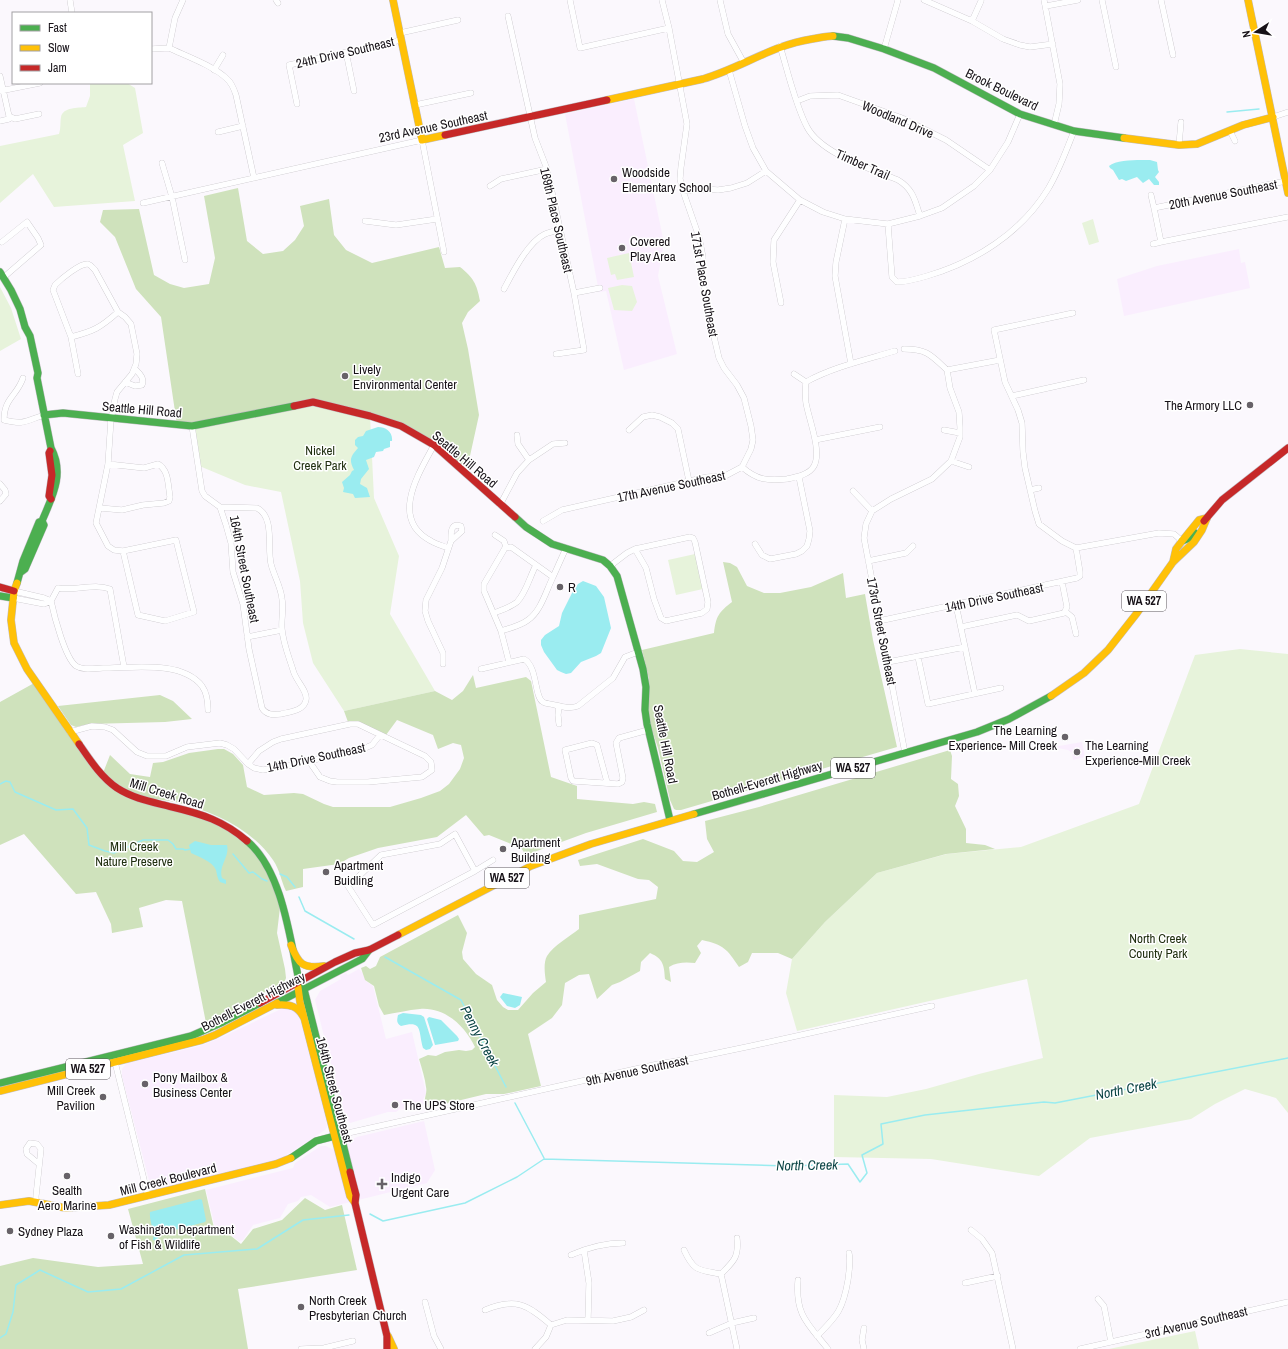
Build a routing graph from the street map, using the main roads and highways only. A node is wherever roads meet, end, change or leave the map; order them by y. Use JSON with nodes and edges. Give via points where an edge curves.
{"nodes":[{"id":1,"x":393,"y":0,"type":"edge"},
{"id":2,"x":1248,"y":0,"type":"edge"},
{"id":3,"x":729,"y":70,"type":"joint"},
{"id":4,"x":1273,"y":116,"type":"junction"},
{"id":5,"x":1288,"y":193,"type":"edge"},
{"id":6,"x":2,"y":275,"type":"edge"},
{"id":7,"x":44,"y":415,"type":"junction"},
{"id":8,"x":1288,"y":448,"type":"edge"},
{"id":9,"x":1207,"y":518,"type":"junction"},
{"id":10,"x":1173,"y":562,"type":"junction"},
{"id":11,"x":0,"y":587,"type":"edge"},
{"id":12,"x":13,"y":595,"type":"junction"},
{"id":13,"x":0,"y":596,"type":"edge"},
{"id":14,"x":670,"y":820,"type":"junction"},
{"id":15,"x":291,"y":945,"type":"junction"},
{"id":16,"x":369,"y":950,"type":"junction"},
{"id":17,"x":333,"y":964,"type":"junction"},
{"id":18,"x":299,"y":981,"type":"junction"},
{"id":19,"x":301,"y":991,"type":"junction"},
{"id":20,"x":272,"y":1005,"type":"junction"},
{"id":21,"x":304,"y":1018,"type":"junction"},
{"id":22,"x":113,"y":1059,"type":"junction"},
{"id":23,"x":0,"y":1083,"type":"edge"},
{"id":24,"x":0,"y":1091,"type":"edge"},
{"id":25,"x":338,"y":1135,"type":"junction"},
{"id":26,"x":0,"y":1205,"type":"edge"},
{"id":27,"x":388,"y":1336,"type":"junction"},
{"id":28,"x":387,"y":1349,"type":"edge"},
{"id":29,"x":394,"y":1349,"type":"edge"}],
"edges":[{"from":1,"to":3,"type":"main road","name":"23rd Avenue Southeast","via":[[422,140],[680,84]]},
{"from":2,"to":4,"type":"main road"},
{"from":3,"to":4,"type":"main road","name":"Brook Boulevard","via":[[780,46],[830,36],[848,38],[884,49],[934,68],[1020,114],[1074,131],[1179,145],[1198,144],[1243,125]]},
{"from":4,"to":5,"type":"main road"},
{"from":6,"to":7,"type":"main road","via":[[19,308],[27,332],[25,337],[28,352],[33,373],[37,378]]},
{"from":7,"to":12,"type":"main road","name":"Mill Creek Road","via":[[51,448],[51,499],[26,554]]},
{"from":7,"to":14,"type":"main road","name":"Seattle Hill Road","via":[[63,413],[192,426],[313,402],[400,426],[434,445],[526,527],[552,544],[603,560],[617,576],[643,669],[648,730]]},
{"from":8,"to":9,"type":"main road","name":"Bothell-Everett Highway","number":"WA 527","via":[[1222,500]]},
{"from":9,"to":10,"type":"main road","name":"Bothell-Everett Highway","number":"WA 527","via":[[1205,526],[1192,543]]},
{"from":9,"to":10,"type":"main road","name":"Bothell-Everett Highway","number":"WA 527","via":[[1200,520],[1182,541],[1176,549]]},
{"from":10,"to":14,"type":"main road","name":"Bothell-Everett Highway","number":"WA 527","via":[[1117,638],[1096,661],[1050,697],[999,724]]},
{"from":11,"to":12,"type":"main road"},
{"from":12,"to":13,"type":"main road"},
{"from":12,"to":15,"type":"main road","name":"Mill Creek Road","via":[[12,631],[26,669],[98,771],[121,791],[222,823],[248,841],[266,862],[276,882]]},
{"from":14,"to":16,"type":"main road","name":"Bothell-Everett Highway","number":"WA 527","via":[[591,844],[531,866]]},
{"from":15,"to":17,"type":"main road","via":[[298,960],[306,967]]},
{"from":15,"to":18,"type":"main road","name":"Mill Creek Road"},
{"from":16,"to":17,"type":"main road","name":"Bothell-Everett Highway","number":"WA 527","via":[[358,952]]},
{"from":16,"to":19,"type":"main road","name":"Bothell-Everett Highway","number":"WA 527","via":[[362,959]]},
{"from":17,"to":18,"type":"main road","name":"Bothell-Everett Highway","number":"WA 527"},
{"from":18,"to":19,"type":"main road","name":"Mill Creek Road"},
{"from":18,"to":22,"type":"main road","name":"Bothell-Everett Highway","number":"WA 527","via":[[214,1027]]},
{"from":19,"to":20,"type":"main road","name":"Bothell-Everett Highway","number":"WA 527"},
{"from":19,"to":21,"type":"main road","name":"164th Street Southeast"},
{"from":19,"to":25,"type":"main road","name":"164th Street Southeast"},
{"from":20,"to":21,"type":"main road","via":[[292,1005],[299,1009]]},
{"from":20,"to":22,"type":"main road","name":"Bothell-Everett Highway","number":"WA 527","via":[[202,1040]]},
{"from":21,"to":25,"type":"main road","name":"164th Street Southeast"},
{"from":22,"to":23,"type":"main road","name":"Bothell-Everett Highway","number":"WA 527"},
{"from":22,"to":24,"type":"main road","name":"Bothell-Everett Highway","number":"WA 527"},
{"from":25,"to":26,"type":"main road","name":"Mill Creek Boulevard","via":[[320,1140],[276,1164],[113,1205],[66,1208],[36,1201]]},
{"from":25,"to":27,"type":"main road","name":"164th Street Southeast","via":[[356,1195],[355,1203]]},
{"from":27,"to":28,"type":"main road","name":"164th Street Southeast"},
{"from":27,"to":29,"type":"main road","name":"164th Street Southeast"}]}
